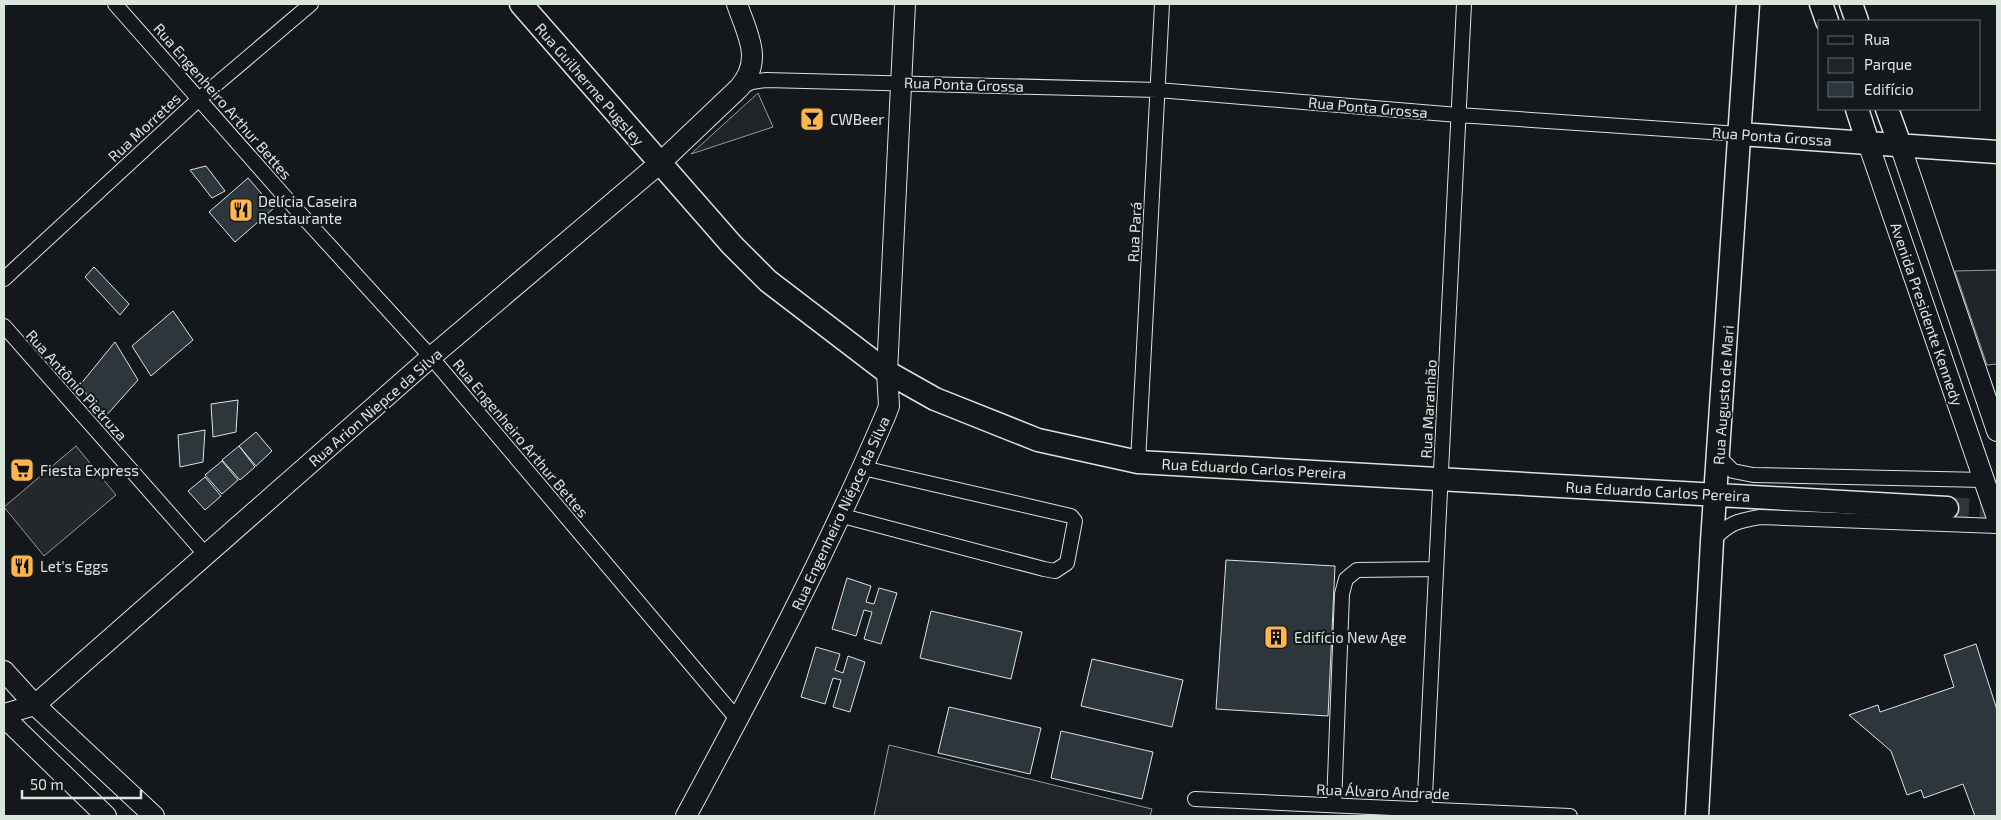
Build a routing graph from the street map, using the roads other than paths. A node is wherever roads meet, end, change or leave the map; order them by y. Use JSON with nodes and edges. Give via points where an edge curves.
{"nodes":[{"id":1,"x":115,"y":4,"type":"edge"},
{"id":2,"x":311,"y":4,"type":"edge"},
{"id":3,"x":521,"y":4,"type":"edge"},
{"id":4,"x":737,"y":4,"type":"edge"},
{"id":5,"x":905,"y":4,"type":"edge"},
{"id":6,"x":1162,"y":4,"type":"edge"},
{"id":7,"x":1464,"y":4,"type":"edge"},
{"id":8,"x":1748,"y":4,"type":"edge"},
{"id":9,"x":1821,"y":4,"type":"edge"},
{"id":10,"x":1852,"y":4,"type":"edge"},
{"id":11,"x":1827,"y":20,"type":"edge"},
{"id":12,"x":1858,"y":20,"type":"edge"},
{"id":13,"x":901,"y":83,"type":"junction"},
{"id":14,"x":739,"y":88,"type":"junction"},
{"id":15,"x":1158,"y":90,"type":"junction"},
{"id":16,"x":199,"y":99,"type":"junction"},
{"id":17,"x":1857,"y":110,"type":"edge"},
{"id":18,"x":1887,"y":110,"type":"edge"},
{"id":19,"x":1458,"y":115,"type":"junction"},
{"id":20,"x":1740,"y":134,"type":"junction"},
{"id":21,"x":1868,"y":143,"type":"junction"},
{"id":22,"x":1900,"y":145,"type":"junction"},
{"id":23,"x":1997,"y":152,"type":"edge"},
{"id":24,"x":660,"y":163,"type":"junction"},
{"id":25,"x":4,"y":279,"type":"edge"},
{"id":26,"x":4,"y":326,"type":"edge"},
{"id":27,"x":431,"y":357,"type":"junction"},
{"id":28,"x":887,"y":372,"type":"junction"},
{"id":29,"x":1952,"y":385,"type":"junction"},
{"id":30,"x":1990,"y":390,"type":"edge"},
{"id":31,"x":1997,"y":431,"type":"edge"},
{"id":32,"x":1719,"y":457,"type":"junction"},
{"id":33,"x":1138,"y":462,"type":"junction"},
{"id":34,"x":863,"y":468,"type":"junction"},
{"id":35,"x":1441,"y":478,"type":"junction"},
{"id":36,"x":1984,"y":480,"type":"junction"},
{"id":37,"x":1717,"y":495,"type":"junction"},
{"id":38,"x":1947,"y":508,"type":"tunnel mouth"},
{"id":39,"x":839,"y":515,"type":"junction"},
{"id":40,"x":1997,"y":518,"type":"edge"},
{"id":41,"x":1997,"y":526,"type":"edge"},
{"id":42,"x":1712,"y":541,"type":"junction"},
{"id":43,"x":206,"y":554,"type":"junction"},
{"id":44,"x":1436,"y":569,"type":"junction"},
{"id":45,"x":4,"y":671,"type":"edge"},
{"id":46,"x":35,"y":705,"type":"junction"},
{"id":47,"x":4,"y":715,"type":"edge"},
{"id":48,"x":738,"y":720,"type":"junction"},
{"id":49,"x":1196,"y":800,"type":"dead end"},
{"id":50,"x":1334,"y":805,"type":"junction"},
{"id":51,"x":1425,"y":812,"type":"edge"},
{"id":52,"x":106,"y":816,"type":"edge"},
{"id":53,"x":154,"y":816,"type":"edge"},
{"id":54,"x":686,"y":816,"type":"edge"},
{"id":55,"x":1570,"y":816,"type":"edge"},
{"id":56,"x":1697,"y":816,"type":"edge"}],
"edges":[{"from":1,"to":16,"type":"street","name":"Rua Engenheiro Arthur Bettes"},
{"from":2,"to":16,"type":"street","name":"Rua Morretes"},
{"from":3,"to":24,"type":"main road","name":"Rua Guilherme Pugsley"},
{"from":4,"to":14,"type":"street","name":"Rua Arion Niepce da Silva","via":[[753,58],[750,75]]},
{"from":5,"to":13,"type":"street","name":"Rua Engenheiro Niépce da Silva"},
{"from":6,"to":15,"type":"street","name":"Rua Pará"},
{"from":7,"to":19,"type":"street","name":"Rua Maranhão"},
{"from":8,"to":20,"type":"main road","name":"Rua Augusto de Mari"},
{"from":9,"to":11,"type":"main road"},
{"from":10,"to":12,"type":"main road"},
{"from":13,"to":14,"type":"street","name":"Rua Ponta Grossa","via":[[758,80]]},
{"from":13,"to":15,"type":"street","name":"Rua Ponta Grossa"},
{"from":13,"to":28,"type":"street","name":"Rua Engenheiro Niépce da Silva"},
{"from":14,"to":24,"type":"street","name":"Rua Arion Niepce da Silva"},
{"from":15,"to":19,"type":"street","name":"Rua Ponta Grossa"},
{"from":15,"to":33,"type":"street","name":"Rua Pará"},
{"from":16,"to":25,"type":"street","name":"Rua Morretes"},
{"from":16,"to":27,"type":"street","name":"Rua Engenheiro Arthur Bettes"},
{"from":17,"to":21,"type":"main road","name":"Avenida Presidente Kennedy"},
{"from":18,"to":22,"type":"main road","name":"Avenida Presidente Kennedy"},
{"from":19,"to":20,"type":"street","name":"Rua Ponta Grossa"},
{"from":19,"to":35,"type":"street","name":"Rua Maranhão"},
{"from":20,"to":21,"type":"main road","name":"Rua Ponta Grossa"},
{"from":20,"to":32,"type":"main road","name":"Rua Augusto de Mari"},
{"from":21,"to":22,"type":"main road","name":"Rua Ponta Grossa"},
{"from":21,"to":29,"type":"street","name":"Avenida Presidente Kennedy"},
{"from":22,"to":23,"type":"main road","name":"Rua Ponta Grossa"},
{"from":22,"to":30,"type":"street","name":"Avenida Presidente Kennedy"},
{"from":24,"to":27,"type":"street","name":"Rua Arion Niepce da Silva"},
{"from":24,"to":28,"type":"main road","name":"Rua Eduardo Carlos Pereira","via":[[768,281]]},
{"from":26,"to":43,"type":"street","name":"Rua Antônio Pietruza"},
{"from":27,"to":43,"type":"street","name":"Rua Arion Niepce da Silva"},
{"from":27,"to":48,"type":"street","name":"Rua Engenheiro Arthur Bettes"},
{"from":28,"to":33,"type":"main road","name":"Rua Eduardo Carlos Pereira","via":[[935,399],[1038,440]]},
{"from":28,"to":34,"type":"street","name":"Rua Engenheiro Niépce da Silva","via":[[888,406]]},
{"from":29,"to":30,"type":"street","via":[[1956,390],[1969,394]]},
{"from":29,"to":36,"type":"street","name":"Avenida Presidente Kennedy"},
{"from":30,"to":31,"type":"street","name":"Avenida Presidente Kennedy"},
{"from":32,"to":36,"type":"street","name":"Rua Eduardo Carlos Pereira","via":[[1733,471],[1754,475]]},
{"from":32,"to":37,"type":"main road","name":"Rua Augusto de Mari"},
{"from":33,"to":35,"type":"main road","name":"Rua Eduardo Carlos Pereira"},
{"from":34,"to":39,"type":"street","name":"Rua Engenheiro Niépce da Silva"},
{"from":34,"to":39,"type":"street","via":[[1071,516],[1075,521],[1067,563],[1056,571],[1044,570]]},
{"from":35,"to":37,"type":"main road","name":"Rua Eduardo Carlos Pereira"},
{"from":35,"to":44,"type":"street","name":"Rua Maranhão"},
{"from":36,"to":40,"type":"street","name":"Avenida Presidente Kennedy"},
{"from":37,"to":38,"type":"main road","name":"Rua Eduardo Carlos Pereira"},
{"from":37,"to":42,"type":"main road","name":"Rua Augusto de Mari"},
{"from":39,"to":48,"type":"street","name":"Rua Engenheiro Niépce da Silva"},
{"from":41,"to":42,"type":"street","name":"Rua Eduardo Carlos Pereira","via":[[1760,517],[1735,521]]},
{"from":42,"to":56,"type":"main road","name":"Rua Augusto de Mari"},
{"from":43,"to":46,"type":"street","name":"Rua Arion Niepce da Silva"},
{"from":44,"to":50,"type":"street","via":[[1364,569],[1357,570],[1346,579],[1342,594]]},
{"from":44,"to":51,"type":"street","name":"Rua Maranhão"},
{"from":45,"to":46,"type":"street"},
{"from":46,"to":47,"type":"street","name":"Rua Arion Niepce da Silva"},
{"from":46,"to":53,"type":"street"},
{"from":47,"to":52,"type":"street"},
{"from":48,"to":54,"type":"street","name":"Rua Engenheiro Niépce da Silva"},
{"from":49,"to":50,"type":"street","name":"Rua Álvaro Andrade"},
{"from":50,"to":51,"type":"street","name":"Rua Álvaro Andrade"},
{"from":51,"to":55,"type":"street","name":"Rua Álvaro Andrade"}]}
